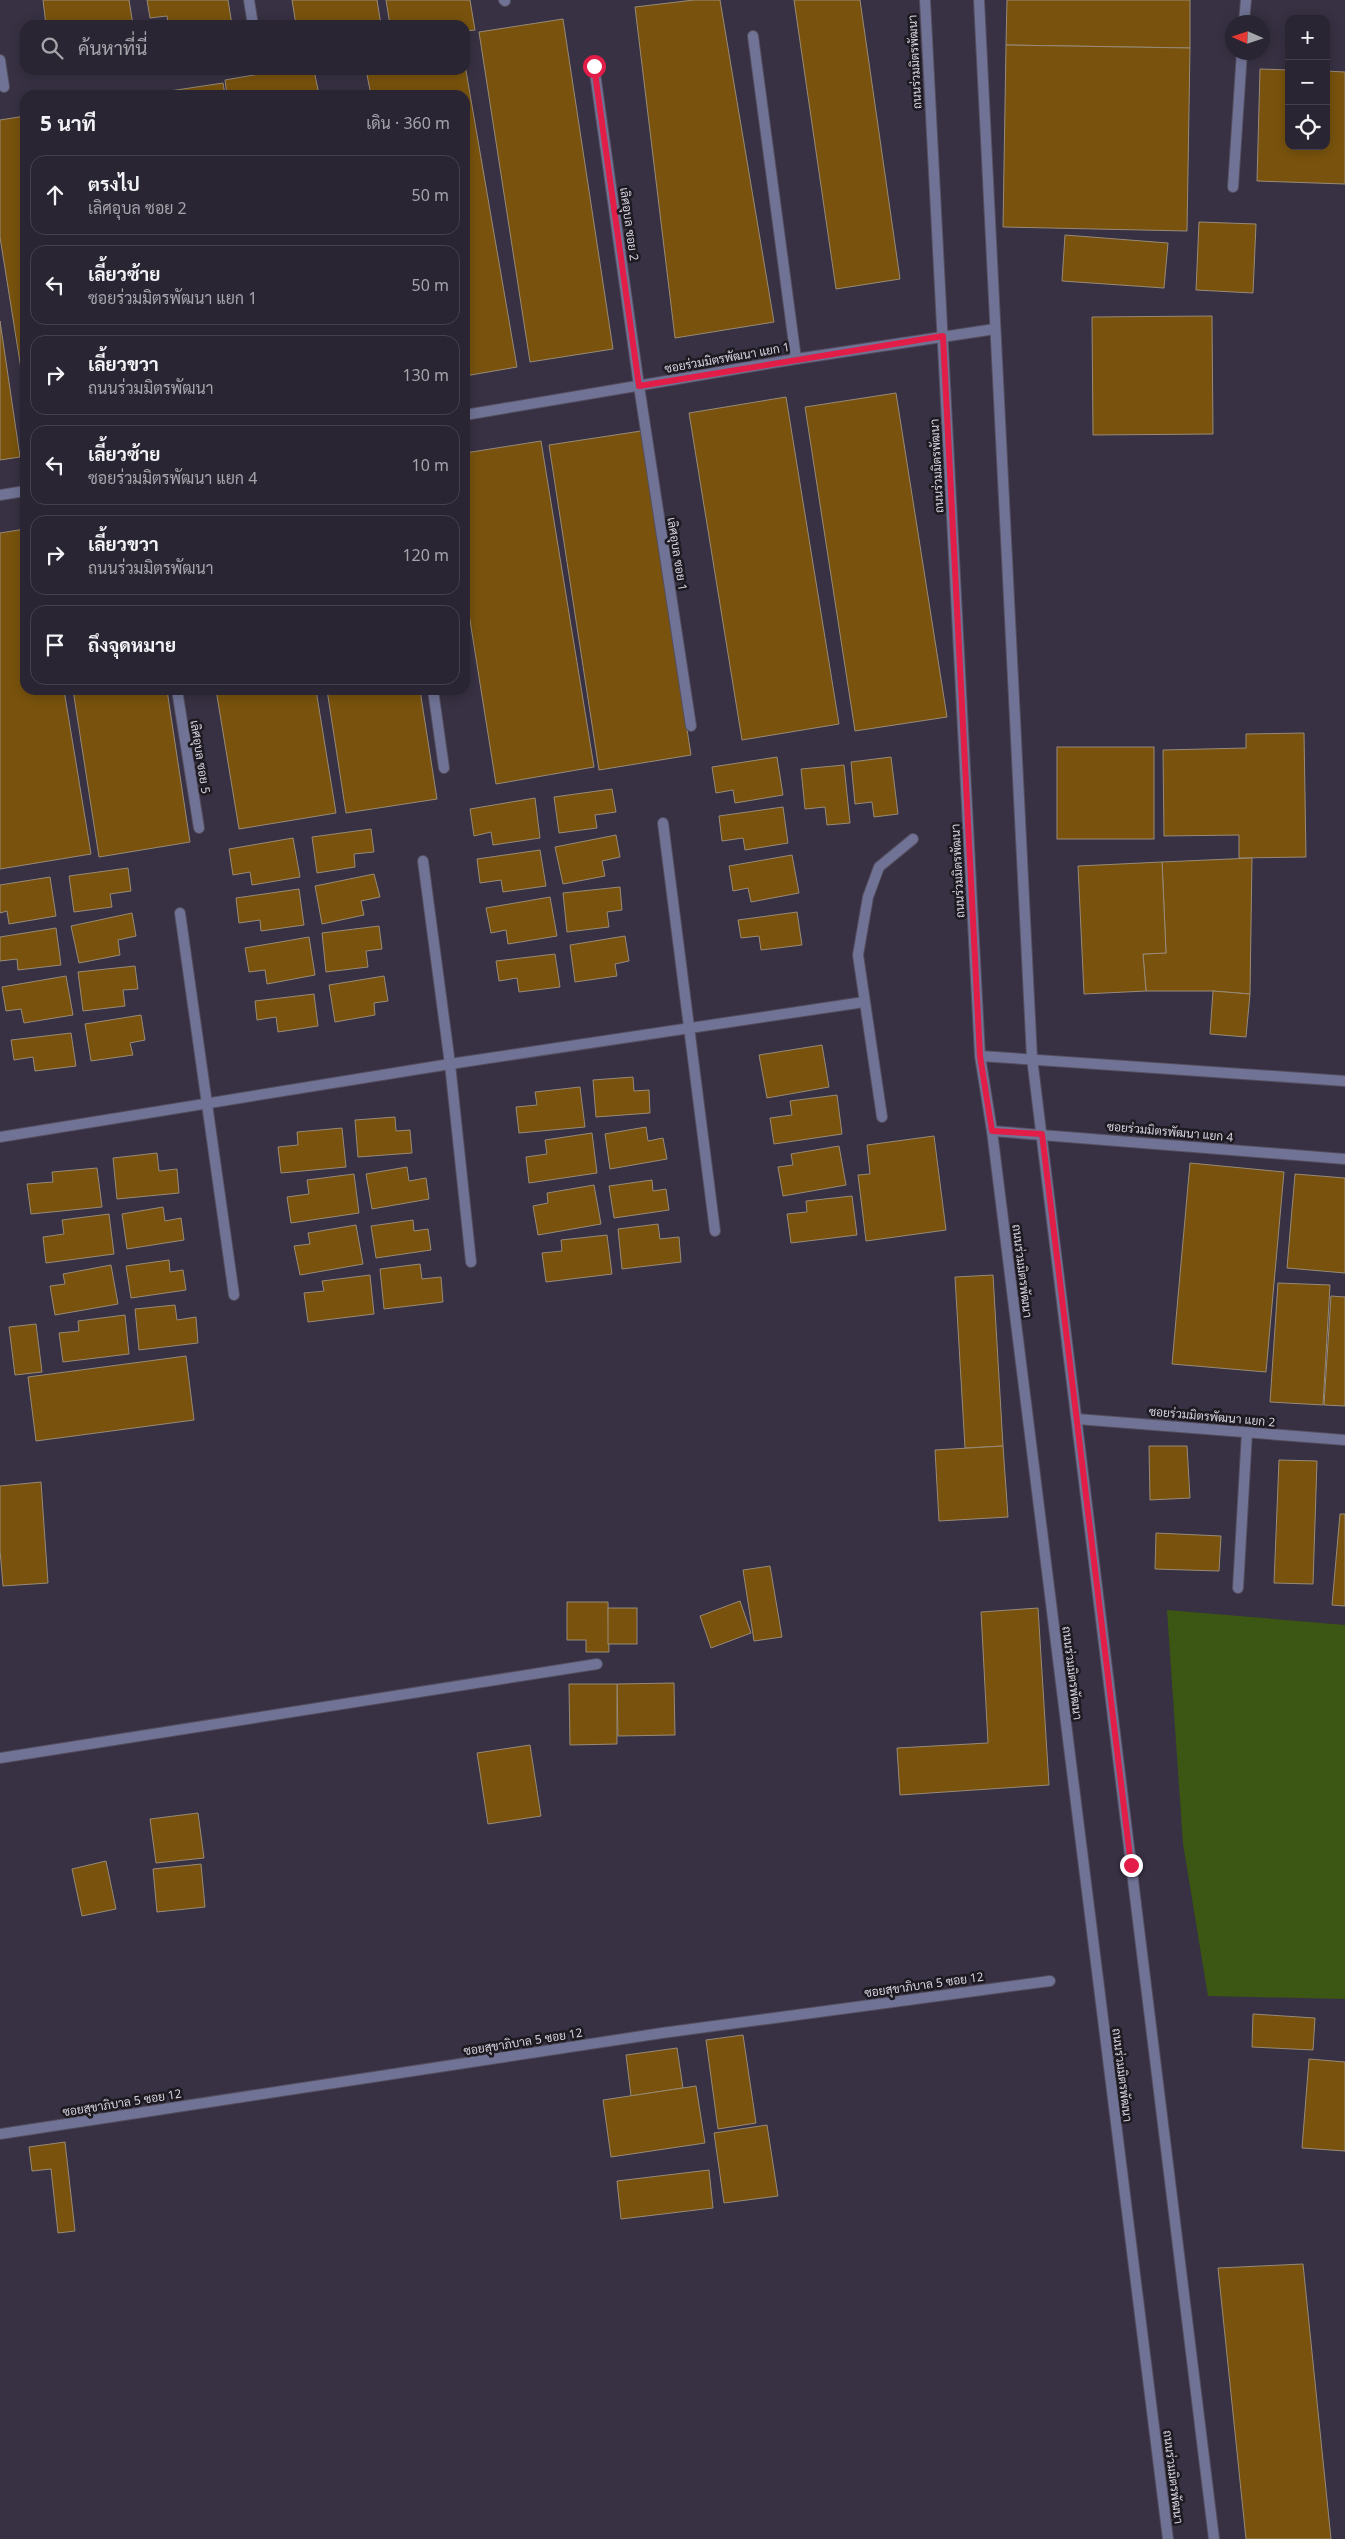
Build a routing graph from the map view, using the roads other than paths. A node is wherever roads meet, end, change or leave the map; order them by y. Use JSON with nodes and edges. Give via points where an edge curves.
{"nodes":[{"id":1,"x":249,"y":0,"type":"edge"},
{"id":2,"x":925,"y":0,"type":"edge"},
{"id":3,"x":979,"y":0,"type":"edge"},
{"id":4,"x":1246,"y":0,"type":"edge"},
{"id":5,"x":1245,"y":15,"type":"edge"},
{"id":6,"x":252,"y":20,"type":"edge"},
{"id":7,"x":753,"y":36,"type":"dead end"},
{"id":8,"x":0,"y":60,"type":"edge"},
{"id":9,"x":1241,"y":60,"type":"edge"},
{"id":10,"x":594,"y":66,"type":"dead end"},
{"id":11,"x":4,"y":87,"type":"dead end"},
{"id":12,"x":1233,"y":187,"type":"dead end"},
{"id":13,"x":995,"y":329,"type":"junction"},
{"id":14,"x":943,"y":336,"type":"junction"},
{"id":15,"x":796,"y":359,"type":"junction"},
{"id":16,"x":639,"y":386,"type":"junction"},
{"id":17,"x":470,"y":415,"type":"edge"},
{"id":18,"x":20,"y":492,"type":"edge"},
{"id":19,"x":0,"y":495,"type":"edge"},
{"id":20,"x":178,"y":695,"type":"edge"},
{"id":21,"x":435,"y":695,"type":"edge"},
{"id":22,"x":691,"y":726,"type":"dead end"},
{"id":23,"x":444,"y":768,"type":"dead end"},
{"id":24,"x":662,"y":823,"type":"dead end"},
{"id":25,"x":199,"y":828,"type":"dead end"},
{"id":26,"x":913,"y":839,"type":"dead end"},
{"id":27,"x":422,"y":862,"type":"dead end"},
{"id":28,"x":180,"y":913,"type":"dead end"},
{"id":29,"x":864,"y":1002,"type":"junction"},
{"id":30,"x":689,"y":1030,"type":"junction"},
{"id":31,"x":980,"y":1056,"type":"junction"},
{"id":32,"x":1032,"y":1058,"type":"junction"},
{"id":33,"x":450,"y":1064,"type":"junction"},
{"id":34,"x":1345,"y":1081,"type":"edge"},
{"id":35,"x":208,"y":1104,"type":"junction"},
{"id":36,"x":882,"y":1117,"type":"dead end"},
{"id":37,"x":992,"y":1131,"type":"junction"},
{"id":38,"x":1042,"y":1134,"type":"junction"},
{"id":39,"x":0,"y":1137,"type":"edge"},
{"id":40,"x":1345,"y":1160,"type":"edge"},
{"id":41,"x":715,"y":1231,"type":"dead end"},
{"id":42,"x":471,"y":1262,"type":"dead end"},
{"id":43,"x":234,"y":1296,"type":"dead end"},
{"id":44,"x":1077,"y":1419,"type":"junction"},
{"id":45,"x":1247,"y":1432,"type":"junction"},
{"id":46,"x":1345,"y":1440,"type":"edge"},
{"id":47,"x":1238,"y":1588,"type":"dead end"},
{"id":48,"x":597,"y":1664,"type":"dead end"},
{"id":49,"x":0,"y":1758,"type":"edge"},
{"id":50,"x":1050,"y":1981,"type":"dead end"},
{"id":51,"x":0,"y":2134,"type":"edge"},
{"id":52,"x":1168,"y":2539,"type":"edge"},
{"id":53,"x":1214,"y":2539,"type":"edge"}],
"edges":[{"from":1,"to":6,"type":"street"},
{"from":2,"to":14,"type":"street","name":"ถนนร่วมมิตรพัฒนา"},
{"from":3,"to":13,"type":"street"},
{"from":4,"to":5,"type":"street"},
{"from":7,"to":15,"type":"street"},
{"from":8,"to":11,"type":"street"},
{"from":9,"to":12,"type":"street"},
{"from":10,"to":16,"type":"street","name":"เลิศอุบล ซอย 2"},
{"from":13,"to":14,"type":"street","name":"ซอยร่วมมิตรพัฒนา แยก 1"},
{"from":13,"to":32,"type":"street"},
{"from":14,"to":15,"type":"street","name":"ซอยร่วมมิตรพัฒนา แยก 1"},
{"from":14,"to":31,"type":"street","name":"ถนนร่วมมิตรพัฒนา"},
{"from":15,"to":16,"type":"street","name":"ซอยร่วมมิตรพัฒนา แยก 1"},
{"from":16,"to":17,"type":"street","name":"ซอยร่วมมิตรพัฒนา แยก 1"},
{"from":16,"to":22,"type":"street","name":"เลิศอุบล ซอย 1"},
{"from":18,"to":19,"type":"street"},
{"from":20,"to":25,"type":"street","name":"เลิศอุบล ซอย 5"},
{"from":21,"to":23,"type":"street"},
{"from":24,"to":30,"type":"street"},
{"from":26,"to":29,"type":"street","via":[[879,867],[868,897],[858,955]]},
{"from":27,"to":33,"type":"street"},
{"from":28,"to":35,"type":"street"},
{"from":29,"to":30,"type":"street"},
{"from":29,"to":36,"type":"street"},
{"from":30,"to":33,"type":"street"},
{"from":30,"to":41,"type":"street"},
{"from":31,"to":32,"type":"street"},
{"from":31,"to":37,"type":"street","name":"ถนนร่วมมิตรพัฒนา"},
{"from":32,"to":34,"type":"street"},
{"from":32,"to":38,"type":"street"},
{"from":33,"to":35,"type":"street"},
{"from":33,"to":42,"type":"street"},
{"from":35,"to":39,"type":"street"},
{"from":35,"to":43,"type":"street"},
{"from":37,"to":38,"type":"street","name":"ซอยร่วมมิตรพัฒนา แยก 4"},
{"from":37,"to":52,"type":"street","name":"ถนนร่วมมิตรพัฒนา"},
{"from":38,"to":40,"type":"street","name":"ซอยร่วมมิตรพัฒนา แยก 4"},
{"from":38,"to":44,"type":"street"},
{"from":44,"to":45,"type":"street","name":"ซอยร่วมมิตรพัฒนา แยก 2"},
{"from":44,"to":53,"type":"street"},
{"from":45,"to":46,"type":"street","name":"ซอยร่วมมิตรพัฒนา แยก 2"},
{"from":45,"to":47,"type":"street"},
{"from":48,"to":49,"type":"street"},
{"from":50,"to":51,"type":"street","name":"ซอยสุขาภิบาล 5 ซอย 12","via":[[662,2033]]}]}
